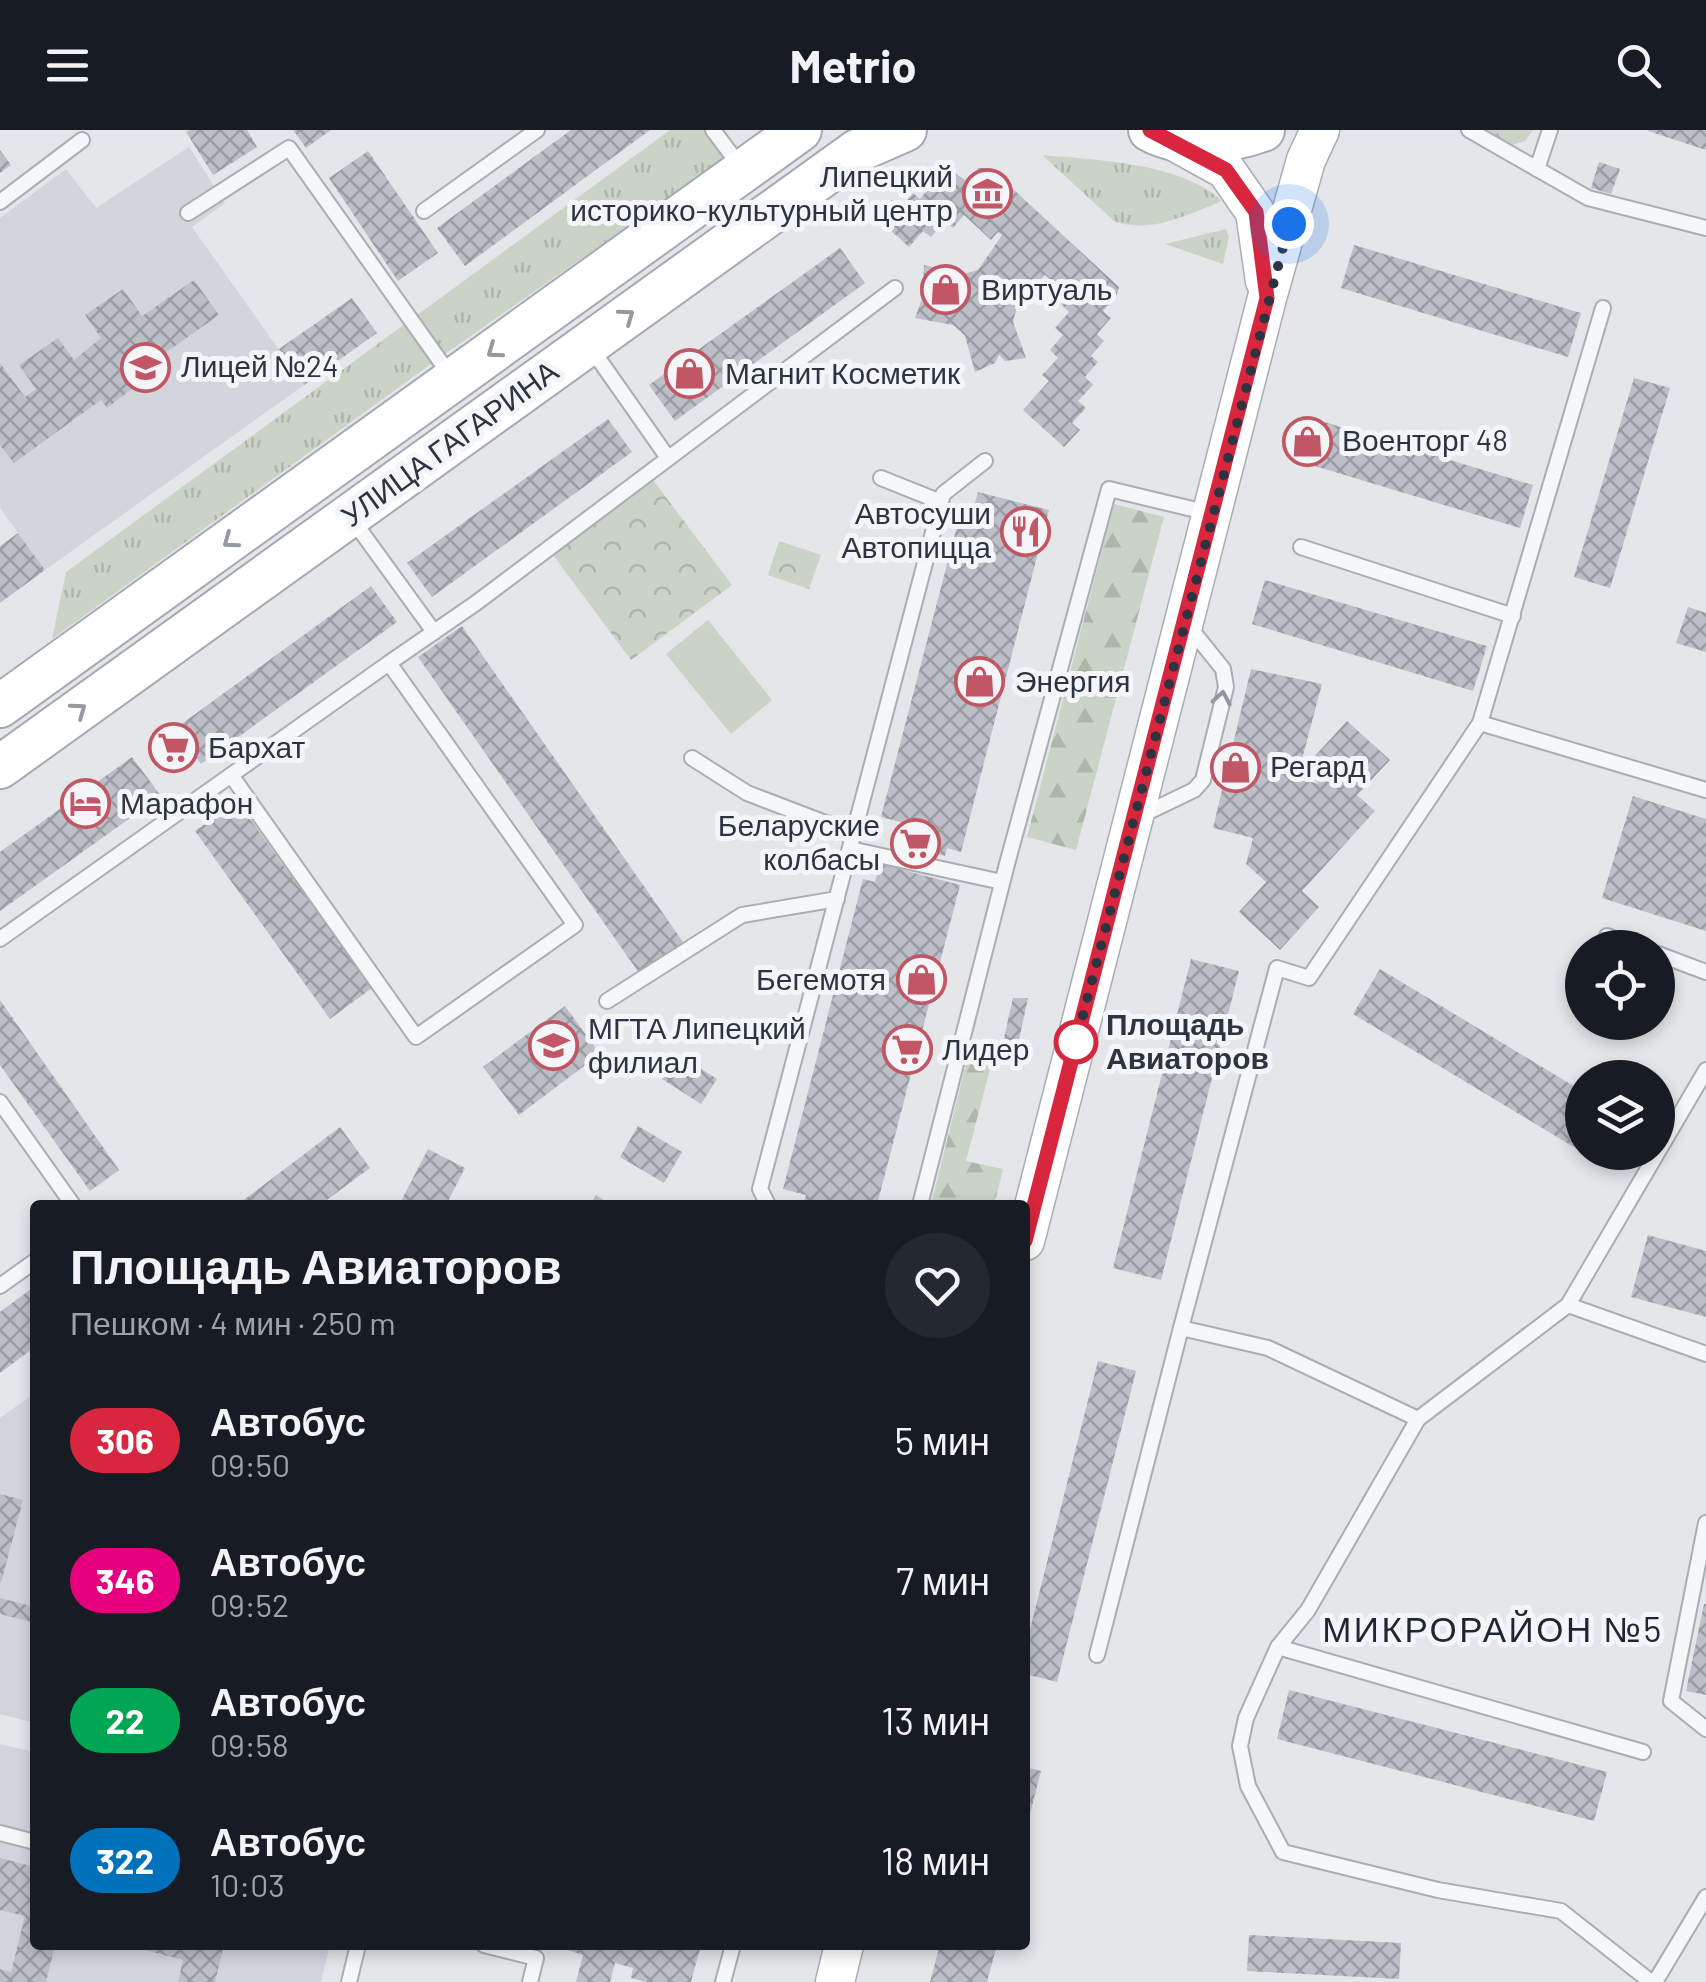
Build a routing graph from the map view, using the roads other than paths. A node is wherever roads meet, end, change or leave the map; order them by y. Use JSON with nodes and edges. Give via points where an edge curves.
{"nodes":[{"id":1,"x":537,"y":130,"type":"edge"},
{"id":2,"x":714,"y":130,"type":"edge"},
{"id":3,"x":800,"y":130,"type":"edge"},
{"id":4,"x":905,"y":130,"type":"edge"},
{"id":5,"x":1263,"y":130,"type":"edge"},
{"id":6,"x":1320,"y":130,"type":"edge"},
{"id":7,"x":1469,"y":130,"type":"edge"},
{"id":8,"x":1550,"y":130,"type":"edge"},
{"id":9,"x":1149,"y":132,"type":"edge"},
{"id":10,"x":82,"y":140,"type":"dead end"},
{"id":11,"x":1537,"y":169,"type":"junction"},
{"id":12,"x":744,"y":171,"type":"junction"},
{"id":13,"x":0,"y":202,"type":"edge"},
{"id":14,"x":424,"y":211,"type":"dead end"},
{"id":15,"x":188,"y":213,"type":"dead end"},
{"id":16,"x":1706,"y":228,"type":"edge"},
{"id":17,"x":895,"y":288,"type":"dead end"},
{"id":18,"x":1267,"y":298,"type":"junction"},
{"id":19,"x":1603,"y":308,"type":"dead end"},
{"id":20,"x":589,"y":344,"type":"junction"},
{"id":21,"x":453,"y":380,"type":"junction"},
{"id":22,"x":668,"y":458,"type":"junction"},
{"id":23,"x":985,"y":461,"type":"dead end"},
{"id":24,"x":880,"y":478,"type":"dead end"},
{"id":25,"x":940,"y":502,"type":"junction"},
{"id":26,"x":1212,"y":513,"type":"junction"},
{"id":27,"x":350,"y":516,"type":"junction"},
{"id":28,"x":1302,"y":547,"type":"dead end"},
{"id":29,"x":1513,"y":616,"type":"junction"},
{"id":30,"x":1185,"y":618,"type":"junction"},
{"id":31,"x":434,"y":632,"type":"junction"},
{"id":32,"x":389,"y":663,"type":"junction"},
{"id":33,"x":0,"y":706,"type":"edge"},
{"id":34,"x":1480,"y":723,"type":"junction"},
{"id":35,"x":692,"y":758,"type":"dead end"},
{"id":36,"x":0,"y":767,"type":"edge"},
{"id":37,"x":231,"y":775,"type":"junction"},
{"id":38,"x":1706,"y":790,"type":"edge"},
{"id":39,"x":1133,"y":822,"type":"junction"},
{"id":40,"x":852,"y":842,"type":"junction"},
{"id":41,"x":1002,"y":882,"type":"junction"},
{"id":42,"x":838,"y":899,"type":"junction"},
{"id":43,"x":0,"y":940,"type":"edge"},
{"id":44,"x":1675,"y":960,"type":"edge"},
{"id":45,"x":1706,"y":972,"type":"edge"},
{"id":46,"x":607,"y":1001,"type":"dead end"},
{"id":47,"x":1706,"y":1070,"type":"edge"},
{"id":48,"x":0,"y":1102,"type":"edge"},
{"id":49,"x":69,"y":1200,"type":"edge"},
{"id":50,"x":766,"y":1200,"type":"edge"},
{"id":51,"x":921,"y":1200,"type":"edge"},
{"id":52,"x":1030,"y":1222,"type":"edge"},
{"id":53,"x":30,"y":1265,"type":"edge"},
{"id":54,"x":0,"y":1286,"type":"edge"},
{"id":55,"x":1568,"y":1305,"type":"junction"},
{"id":56,"x":1182,"y":1328,"type":"junction"},
{"id":57,"x":1706,"y":1354,"type":"edge"},
{"id":58,"x":1418,"y":1419,"type":"junction"},
{"id":59,"x":1706,"y":1523,"type":"edge"},
{"id":60,"x":1278,"y":1648,"type":"junction"},
{"id":61,"x":1097,"y":1656,"type":"dead end"},
{"id":62,"x":1706,"y":1729,"type":"edge"},
{"id":63,"x":1643,"y":1752,"type":"dead end"},
{"id":64,"x":0,"y":1833,"type":"edge"},
{"id":65,"x":30,"y":1841,"type":"edge"},
{"id":66,"x":1706,"y":1897,"type":"edge"},
{"id":67,"x":357,"y":1950,"type":"edge"},
{"id":68,"x":504,"y":1950,"type":"edge"},
{"id":69,"x":732,"y":1950,"type":"edge"},
{"id":70,"x":843,"y":1950,"type":"edge"},
{"id":71,"x":349,"y":1982,"type":"edge"},
{"id":72,"x":530,"y":1982,"type":"edge"},
{"id":73,"x":723,"y":1982,"type":"edge"},
{"id":74,"x":835,"y":1982,"type":"edge"},
{"id":75,"x":1653,"y":1982,"type":"edge"}],
"edges":[{"from":1,"to":14,"type":"lane"},
{"from":2,"to":12,"type":"lane"},
{"from":3,"to":12,"type":"main road","name":"УЛИЦА ГАГАРИНА"},
{"from":20,"to":4,"type":"main road","name":"УЛИЦА ГАГАРИНА","one_way":true,"via":[[856,151]]},
{"from":5,"to":9,"type":"main road","via":[[1228,140]]},
{"from":6,"to":18,"type":"main road"},
{"from":7,"to":11,"type":"lane"},
{"from":8,"to":11,"type":"lane"},
{"from":9,"to":18,"type":"main road","via":[[1226,170],[1256,212]]},
{"from":10,"to":13,"type":"lane"},
{"from":11,"to":16,"type":"lane","via":[[1588,198]]},
{"from":12,"to":21,"type":"main road","name":"УЛИЦА ГАГАРИНА","one_way":true},
{"from":15,"to":21,"type":"lane","via":[[290,148]]},
{"from":17,"to":22,"type":"lane"},
{"from":18,"to":26,"type":"main road"},
{"from":19,"to":29,"type":"lane"},
{"from":20,"to":22,"type":"lane"},
{"from":20,"to":27,"type":"main road","name":"УЛИЦА ГАГАРИНА"},
{"from":21,"to":33,"type":"main road","name":"УЛИЦА ГАГАРИНА","one_way":true},
{"from":22,"to":31,"type":"lane"},
{"from":23,"to":25,"type":"lane"},
{"from":24,"to":25,"type":"lane"},
{"from":25,"to":40,"type":"lane"},
{"from":26,"to":30,"type":"main road"},
{"from":26,"to":41,"type":"lane","via":[[1108,489]]},
{"from":27,"to":31,"type":"lane"},
{"from":36,"to":27,"type":"main road","name":"УЛИЦА ГАГАРИНА","one_way":true},
{"from":28,"to":29,"type":"lane"},
{"from":29,"to":34,"type":"lane"},
{"from":30,"to":39,"type":"main road"},
{"from":39,"to":30,"type":"lane","one_way":true,"via":[[1203,780],[1226,687],[1223,668]]},
{"from":31,"to":32,"type":"lane"},
{"from":32,"to":37,"type":"lane"},
{"from":32,"to":37,"type":"lane","via":[[574,925],[543,947],[416,1037]]},
{"from":34,"to":38,"type":"lane"},
{"from":34,"to":56,"type":"lane","via":[[1310,978],[1277,968]]},
{"from":35,"to":40,"type":"lane"},
{"from":37,"to":43,"type":"lane"},
{"from":39,"to":52,"type":"main road"},
{"from":40,"to":41,"type":"lane"},
{"from":40,"to":42,"type":"lane"},
{"from":41,"to":51,"type":"lane"},
{"from":42,"to":46,"type":"lane","via":[[742,915]]},
{"from":42,"to":50,"type":"lane","via":[[760,1188]]},
{"from":44,"to":45,"type":"lane"},
{"from":47,"to":55,"type":"lane"},
{"from":48,"to":49,"type":"lane"},
{"from":53,"to":54,"type":"lane"},
{"from":55,"to":57,"type":"lane"},
{"from":55,"to":58,"type":"lane"},
{"from":56,"to":58,"type":"lane","via":[[1268,1348]]},
{"from":56,"to":61,"type":"lane"},
{"from":58,"to":60,"type":"lane","via":[[1308,1610]]},
{"from":59,"to":62,"type":"lane","via":[[1671,1701]]},
{"from":60,"to":63,"type":"lane"},
{"from":60,"to":75,"type":"lane","via":[[1240,1746],[1248,1786],[1284,1852],[1438,1890],[1560,1910]]},
{"from":64,"to":65,"type":"lane"},
{"from":66,"to":75,"type":"lane"},
{"from":67,"to":71,"type":"lane"},
{"from":68,"to":72,"type":"lane","via":[[536,1958]]},
{"from":69,"to":73,"type":"lane"},
{"from":70,"to":74,"type":"main road"}]}
